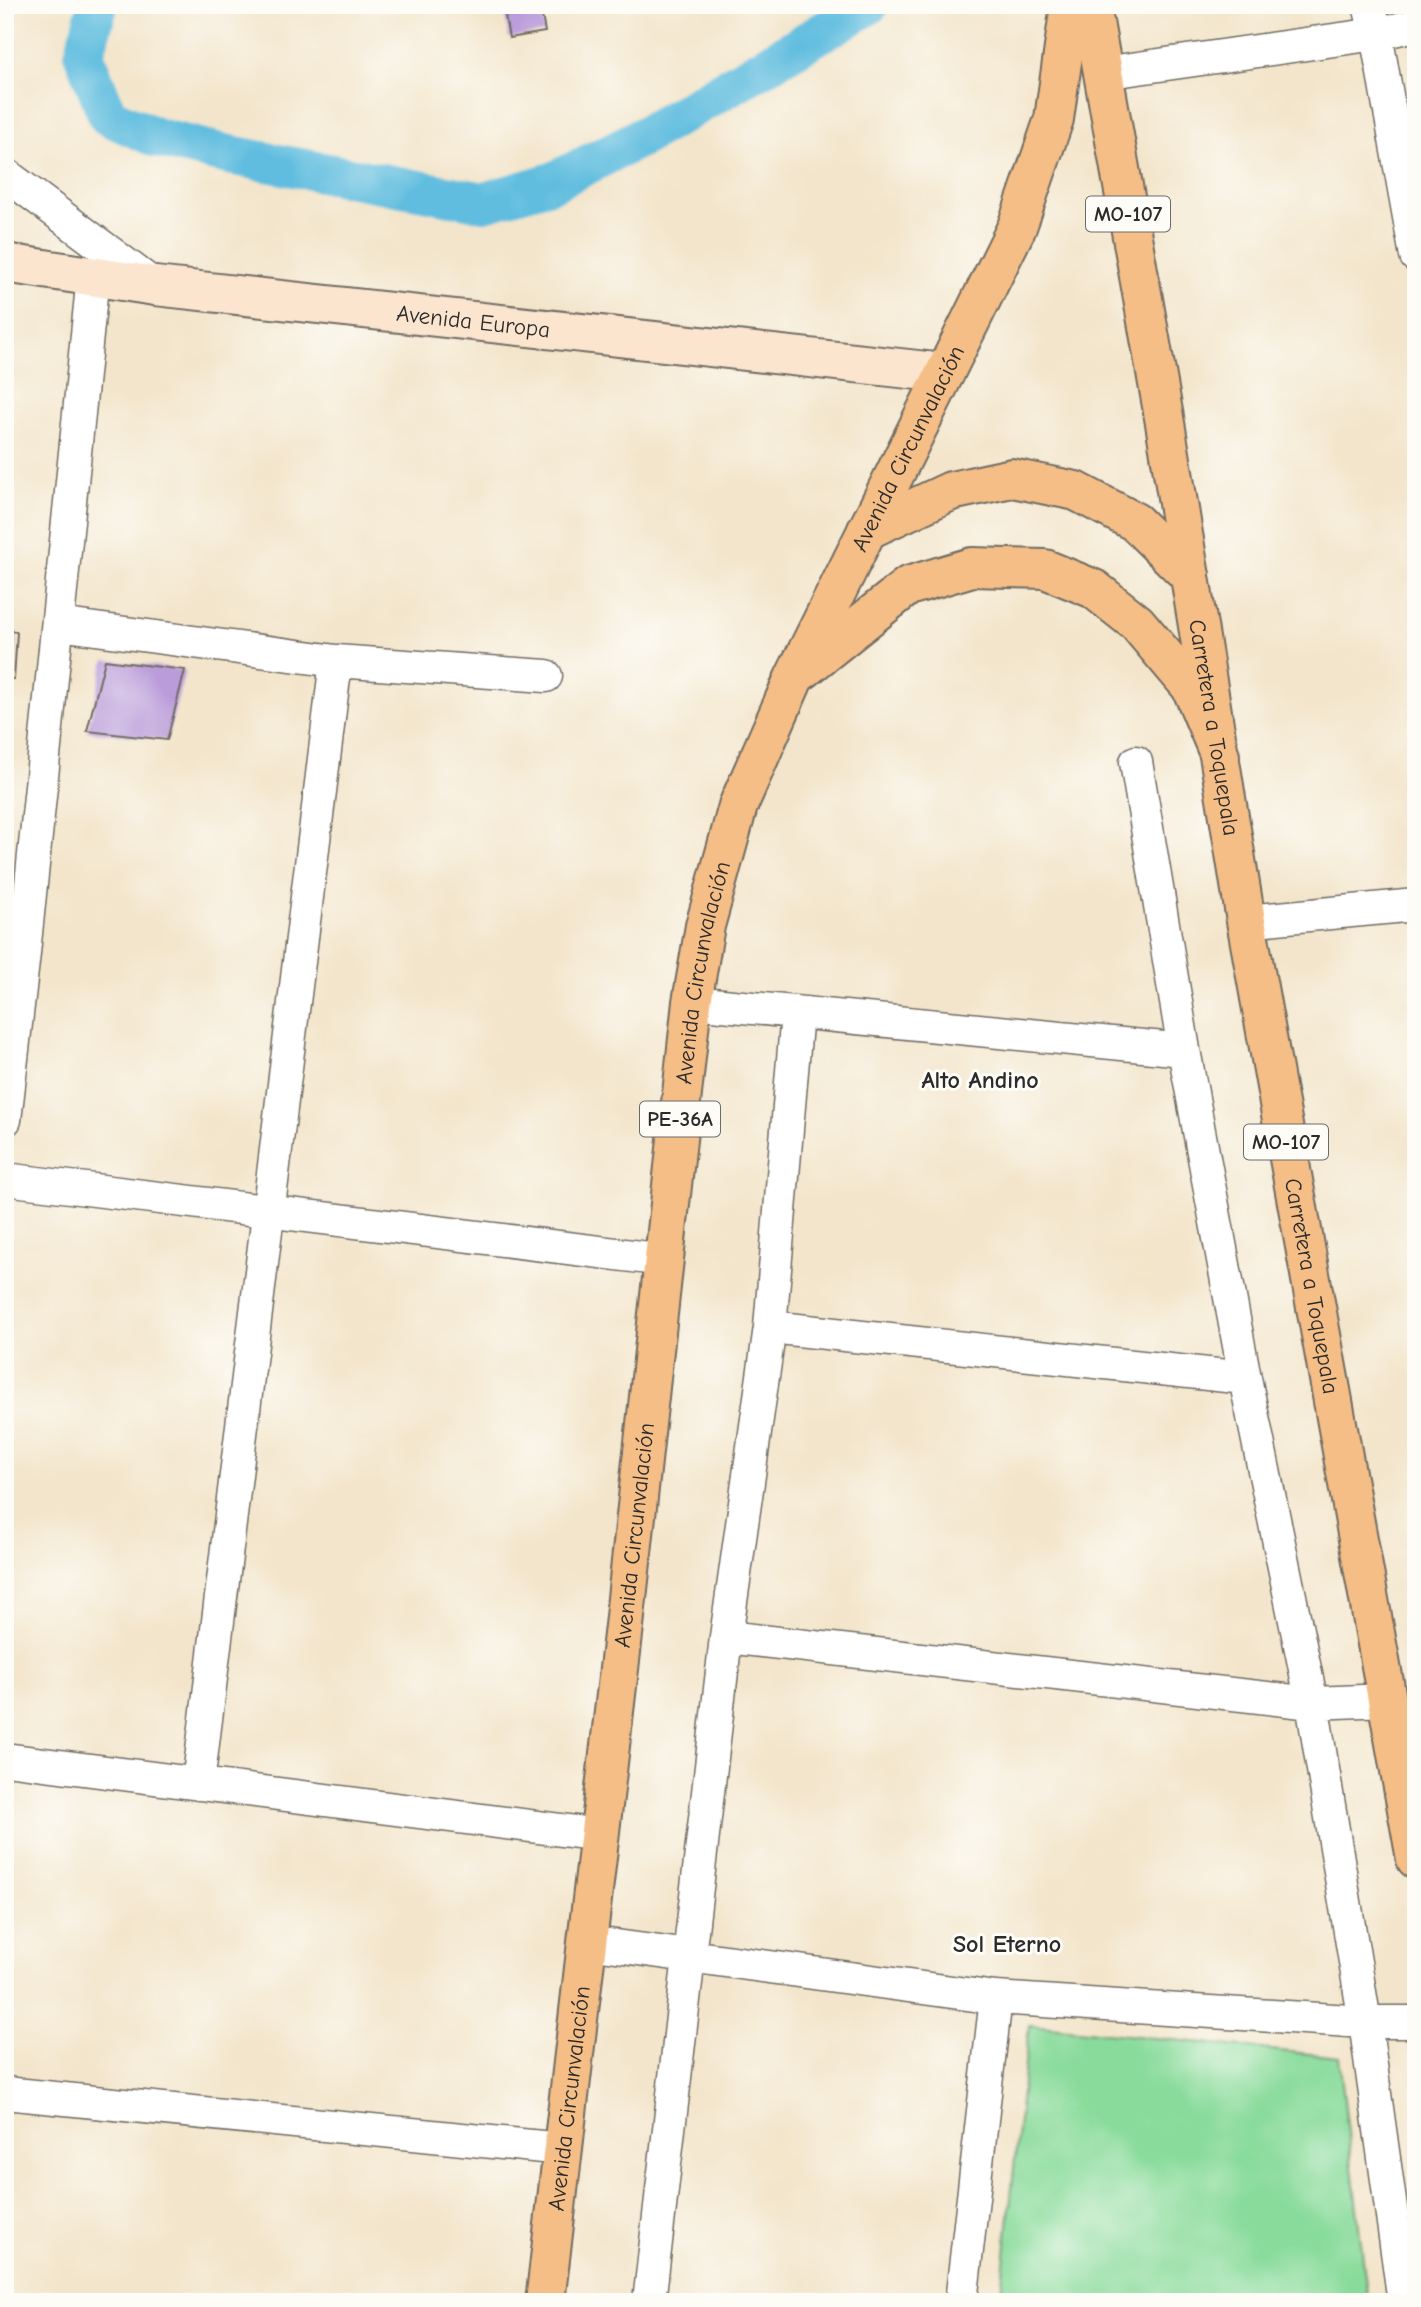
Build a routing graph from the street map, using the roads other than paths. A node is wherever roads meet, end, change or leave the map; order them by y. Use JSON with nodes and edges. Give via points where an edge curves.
{"nodes":[{"id":1,"x":1070,"y":5,"type":"edge"},
{"id":2,"x":1091,"y":5,"type":"edge"},
{"id":3,"x":1373,"y":20,"type":"edge"},
{"id":4,"x":1416,"y":25,"type":"edge"},
{"id":5,"x":1103,"y":73,"type":"junction"},
{"id":6,"x":5,"y":174,"type":"edge"},
{"id":7,"x":1416,"y":256,"type":"edge"},
{"id":8,"x":5,"y":263,"type":"edge"},
{"id":9,"x":93,"y":276,"type":"junction"},
{"id":10,"x":155,"y":286,"type":"junction"},
{"id":11,"x":945,"y":373,"type":"junction"},
{"id":12,"x":867,"y":530,"type":"junction"},
{"id":13,"x":1191,"y":576,"type":"junction"},
{"id":14,"x":58,"y":624,"type":"junction"},
{"id":15,"x":336,"y":661,"type":"junction"},
{"id":16,"x":546,"y":676,"type":"dead end"},
{"id":17,"x":794,"y":678,"type":"junction"},
{"id":18,"x":1220,"y":757,"type":"junction"},
{"id":19,"x":1136,"y":762,"type":"dead end"},
{"id":20,"x":1416,"y":905,"type":"edge"},
{"id":21,"x":1246,"y":921,"type":"junction"},
{"id":22,"x":15,"y":951,"type":"edge"},
{"id":23,"x":692,"y":1002,"type":"junction"},
{"id":24,"x":797,"y":1013,"type":"junction"},
{"id":25,"x":1184,"y":1050,"type":"junction"},
{"id":26,"x":5,"y":1120,"type":"edge"},
{"id":27,"x":5,"y":1179,"type":"edge"},
{"id":28,"x":268,"y":1211,"type":"junction"},
{"id":29,"x":665,"y":1260,"type":"junction"},
{"id":30,"x":770,"y":1326,"type":"junction"},
{"id":31,"x":1245,"y":1378,"type":"junction"},
{"id":32,"x":726,"y":1637,"type":"junction"},
{"id":33,"x":1388,"y":1700,"type":"junction"},
{"id":34,"x":1312,"y":1703,"type":"junction"},
{"id":35,"x":5,"y":1759,"type":"edge"},
{"id":36,"x":198,"y":1784,"type":"junction"},
{"id":37,"x":600,"y":1835,"type":"junction"},
{"id":38,"x":1416,"y":1859,"type":"edge"},
{"id":39,"x":587,"y":1942,"type":"junction"},
{"id":40,"x":690,"y":1956,"type":"junction"},
{"id":41,"x":996,"y":1998,"type":"junction"},
{"id":42,"x":1365,"y":2022,"type":"junction"},
{"id":43,"x":1416,"y":2022,"type":"edge"},
{"id":44,"x":5,"y":2093,"type":"edge"},
{"id":45,"x":562,"y":2149,"type":"junction"},
{"id":46,"x":545,"y":2302,"type":"edge"},
{"id":47,"x":649,"y":2302,"type":"edge"},
{"id":48,"x":961,"y":2302,"type":"edge"},
{"id":49,"x":1404,"y":2302,"type":"edge"}],
"edges":[{"from":1,"to":11,"type":"main road","name":"Avenida Circunvalación","number":"PE-36A","via":[[1054,119],[1017,227]]},
{"from":2,"to":5,"type":"main road","number":"MO-107"},
{"from":3,"to":4,"type":"street"},
{"from":3,"to":5,"type":"street"},
{"from":3,"to":7,"type":"street"},
{"from":5,"to":13,"type":"main road","name":"Carretera a Toquepala","number":"MO-107"},
{"from":6,"to":10,"type":"street"},
{"from":8,"to":9,"type":"main road","name":"Avenida Europa"},
{"from":9,"to":10,"type":"main road","name":"Avenida Europa"},
{"from":9,"to":14,"type":"street"},
{"from":10,"to":11,"type":"main road","name":"Avenida Europa"},
{"from":11,"to":12,"type":"main road","name":"Avenida Circunvalación","number":"PE-36A"},
{"from":12,"to":13,"type":"main road","via":[[951,491],[1012,478],[1076,491],[1135,522]]},
{"from":12,"to":17,"type":"main road","name":"Avenida Circunvalación","number":"PE-36A"},
{"from":13,"to":18,"type":"main road","name":"Carretera a Toquepala","number":"MO-107"},
{"from":14,"to":15,"type":"street"},
{"from":14,"to":22,"type":"street"},
{"from":15,"to":16,"type":"street"},
{"from":15,"to":28,"type":"street"},
{"from":17,"to":18,"type":"main road","via":[[908,586],[972,567],[1045,569],[1094,589],[1137,623],[1191,687]]},
{"from":17,"to":23,"type":"main road","name":"Avenida Circunvalación","number":"PE-36A","via":[[738,806],[705,926]]},
{"from":18,"to":21,"type":"main road","name":"Carretera a Toquepala","number":"MO-107"},
{"from":19,"to":25,"type":"street"},
{"from":20,"to":21,"type":"street"},
{"from":21,"to":33,"type":"main road","name":"Carretera a Toquepala","number":"MO-107"},
{"from":22,"to":26,"type":"street"},
{"from":23,"to":24,"type":"street"},
{"from":23,"to":29,"type":"main road","name":"Avenida Circunvalación","number":"PE-36A"},
{"from":24,"to":25,"type":"street"},
{"from":24,"to":30,"type":"street"},
{"from":25,"to":31,"type":"street"},
{"from":27,"to":28,"type":"street"},
{"from":28,"to":29,"type":"street"},
{"from":28,"to":36,"type":"street"},
{"from":29,"to":37,"type":"main road","name":"Avenida Circunvalación","number":"PE-36A"},
{"from":30,"to":31,"type":"street"},
{"from":30,"to":32,"type":"street"},
{"from":31,"to":34,"type":"street"},
{"from":32,"to":34,"type":"street"},
{"from":32,"to":40,"type":"street"},
{"from":33,"to":34,"type":"street"},
{"from":33,"to":38,"type":"main road","name":"Carretera a Toquepala","number":"MO-107"},
{"from":34,"to":42,"type":"street"},
{"from":35,"to":36,"type":"street"},
{"from":36,"to":37,"type":"street"},
{"from":37,"to":39,"type":"main road","name":"Avenida Circunvalación","number":"PE-36A"},
{"from":39,"to":40,"type":"street"},
{"from":39,"to":45,"type":"main road","name":"Avenida Circunvalación","number":"PE-36A"},
{"from":40,"to":41,"type":"street"},
{"from":40,"to":47,"type":"street"},
{"from":41,"to":42,"type":"street"},
{"from":41,"to":48,"type":"street"},
{"from":42,"to":43,"type":"street"},
{"from":42,"to":49,"type":"street"},
{"from":44,"to":45,"type":"street"},
{"from":45,"to":46,"type":"main road","name":"Avenida Circunvalación","number":"PE-36A"}]}
